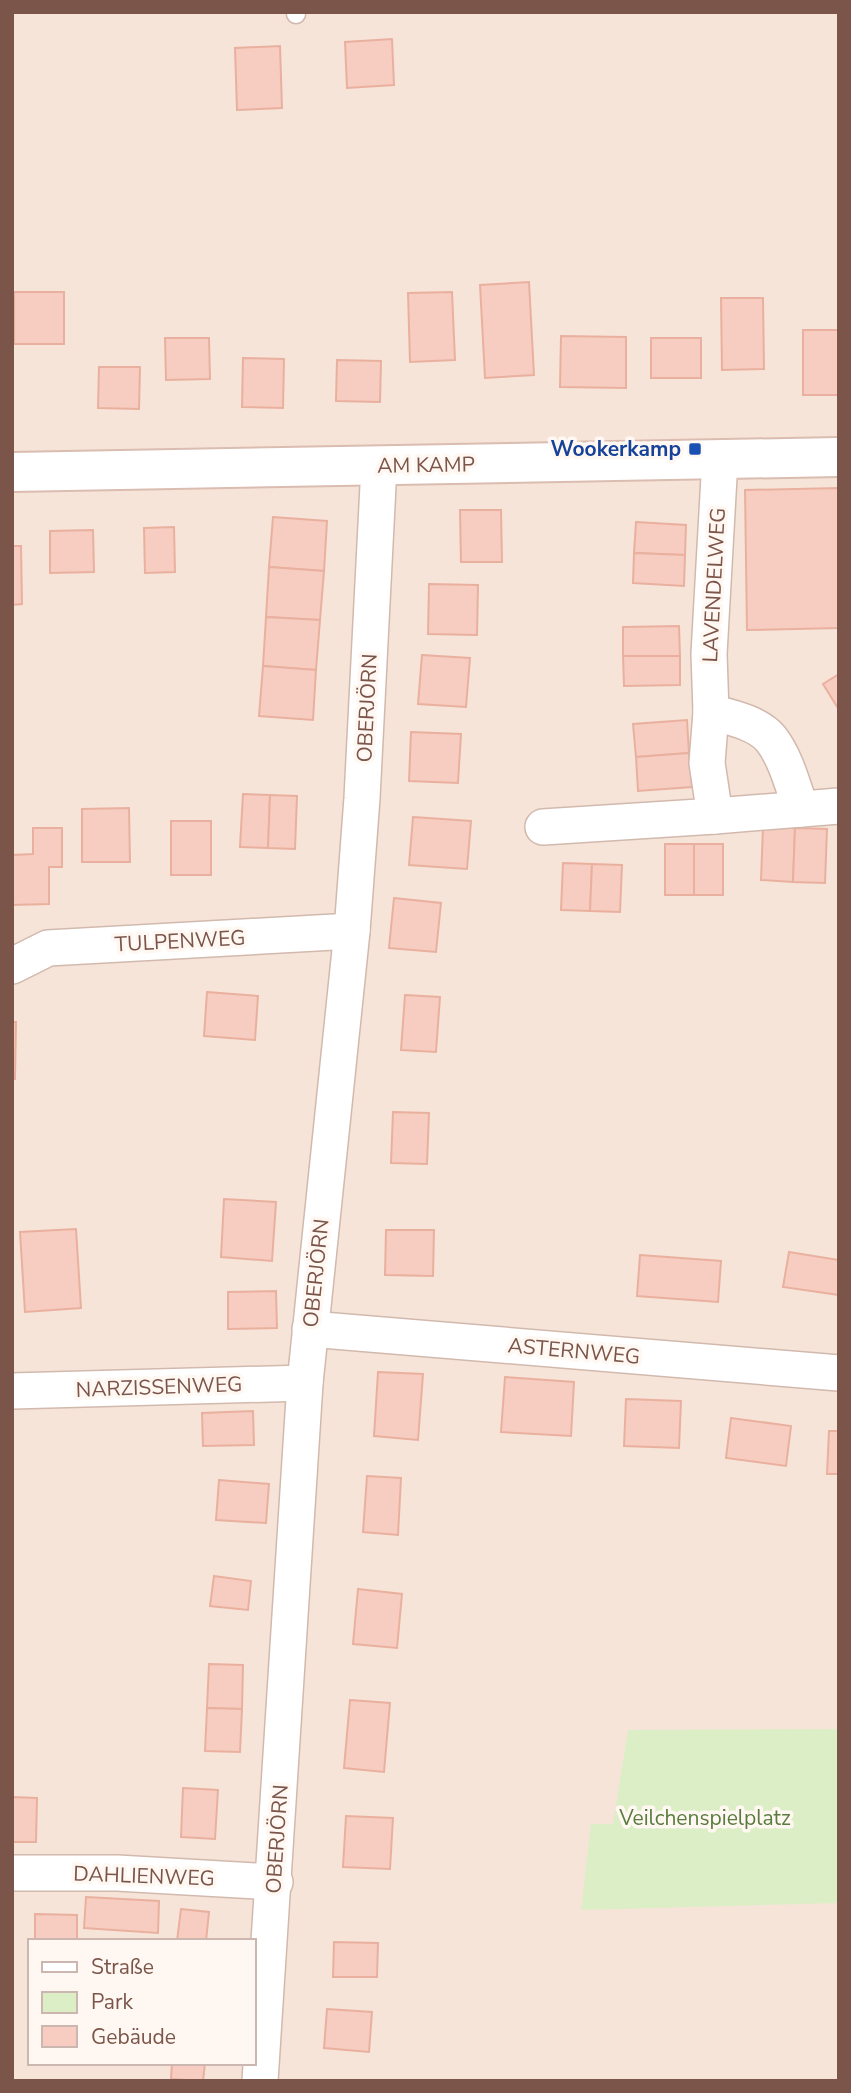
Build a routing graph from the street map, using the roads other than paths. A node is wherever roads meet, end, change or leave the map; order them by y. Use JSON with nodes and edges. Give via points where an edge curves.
{"nodes":[{"id":1,"x":839,"y":457,"type":"edge"},
{"id":2,"x":720,"y":458,"type":"junction"},
{"id":3,"x":379,"y":466,"type":"junction"},
{"id":4,"x":12,"y":472,"type":"edge"},
{"id":5,"x":711,"y":712,"type":"junction"},
{"id":6,"x":839,"y":806,"type":"edge"},
{"id":7,"x":801,"y":810,"type":"junction"},
{"id":8,"x":715,"y":816,"type":"junction"},
{"id":9,"x":543,"y":827,"type":"dead end"},
{"id":10,"x":352,"y":931,"type":"junction"},
{"id":11,"x":12,"y":966,"type":"edge"},
{"id":12,"x":310,"y":1329,"type":"junction"},
{"id":13,"x":839,"y":1373,"type":"edge"},
{"id":14,"x":305,"y":1383,"type":"junction"},
{"id":15,"x":12,"y":1391,"type":"edge"},
{"id":16,"x":12,"y":1873,"type":"edge"},
{"id":17,"x":275,"y":1882,"type":"junction"},
{"id":18,"x":260,"y":2081,"type":"edge"}],
"edges":[{"from":1,"to":2,"type":"street","name":"AM KAMP"},
{"from":2,"to":3,"type":"street","name":"AM KAMP"},
{"from":2,"to":5,"type":"street","name":"LAVENDELWEG","via":[[709,654]]},
{"from":3,"to":4,"type":"street","name":"AM KAMP"},
{"from":3,"to":10,"type":"street","name":"OBERJÖRN"},
{"from":5,"to":7,"type":"street","via":[[741,720],[770,737]]},
{"from":5,"to":8,"type":"street","name":"LAVENDELWEG","via":[[707,763]]},
{"from":6,"to":7,"type":"street"},
{"from":7,"to":8,"type":"street"},
{"from":8,"to":9,"type":"street"},
{"from":10,"to":11,"type":"street","name":"TULPENWEG","via":[[48,948]]},
{"from":10,"to":12,"type":"street","name":"OBERJÖRN"},
{"from":12,"to":13,"type":"street","name":"ASTERNWEG"},
{"from":12,"to":14,"type":"street","name":"OBERJÖRN"},
{"from":14,"to":15,"type":"street","name":"NARZISSENWEG"},
{"from":14,"to":17,"type":"street","name":"OBERJÖRN"},
{"from":16,"to":17,"type":"street","name":"DAHLIENWEG","via":[[117,1873]]},
{"from":17,"to":18,"type":"street","name":"OBERJÖRN"}]}
